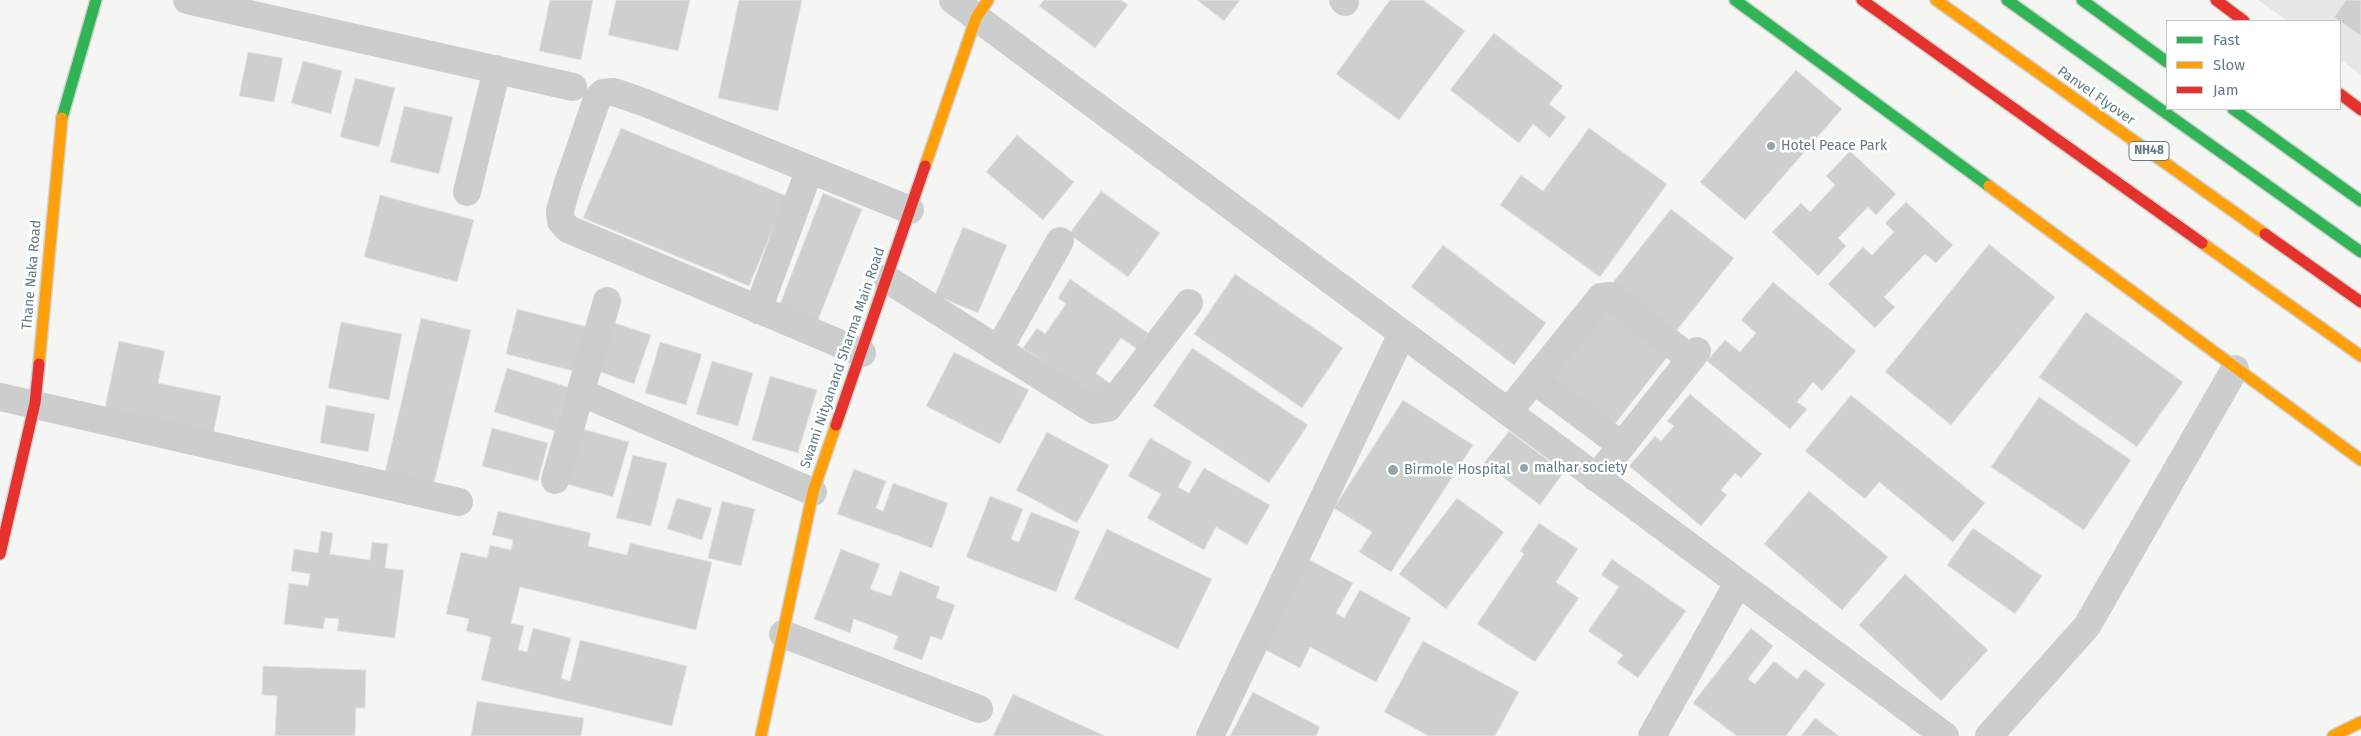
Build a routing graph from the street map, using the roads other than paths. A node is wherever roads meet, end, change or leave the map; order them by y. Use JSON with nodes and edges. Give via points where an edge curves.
{"nodes":[{"id":1,"x":96,"y":0,"type":"edge"},
{"id":2,"x":186,"y":0,"type":"edge"},
{"id":3,"x":953,"y":0,"type":"edge"},
{"id":4,"x":1735,"y":0,"type":"edge"},
{"id":5,"x":1862,"y":0,"type":"edge"},
{"id":6,"x":1936,"y":0,"type":"edge"},
{"id":7,"x":2007,"y":0,"type":"edge"},
{"id":8,"x":2082,"y":0,"type":"edge"},
{"id":9,"x":2216,"y":0,"type":"edge"},
{"id":10,"x":982,"y":9,"type":"edge"},
{"id":11,"x":2243,"y":20,"type":"edge"},
{"id":12,"x":2166,"y":61,"type":"edge"},
{"id":13,"x":497,"y":69,"type":"junction"},
{"id":14,"x":573,"y":86,"type":"dead end"},
{"id":15,"x":2341,"y":95,"type":"edge"},
{"id":16,"x":2234,"y":110,"type":"edge"},
{"id":17,"x":2361,"y":110,"type":"edge"},
{"id":18,"x":809,"y":171,"type":"junction"},
{"id":19,"x":467,"y":192,"type":"dead end"},
{"id":20,"x":2361,"y":201,"type":"edge"},
{"id":21,"x":910,"y":210,"type":"junction"},
{"id":22,"x":1060,"y":241,"type":"dead end"},
{"id":23,"x":2361,"y":252,"type":"edge"},
{"id":24,"x":887,"y":279,"type":"junction"},
{"id":25,"x":607,"y":301,"type":"dead end"},
{"id":26,"x":2361,"y":302,"type":"edge"},
{"id":27,"x":1189,"y":303,"type":"dead end"},
{"id":28,"x":758,"y":310,"type":"junction"},
{"id":29,"x":1402,"y":334,"type":"junction"},
{"id":30,"x":999,"y":349,"type":"junction"},
{"id":31,"x":862,"y":353,"type":"junction"},
{"id":32,"x":2361,"y":356,"type":"edge"},
{"id":33,"x":2235,"y":369,"type":"junction"},
{"id":34,"x":1534,"y":380,"type":"junction"},
{"id":35,"x":582,"y":393,"type":"junction"},
{"id":36,"x":0,"y":397,"type":"edge"},
{"id":37,"x":34,"y":403,"type":"junction"},
{"id":38,"x":1508,"y":412,"type":"junction"},
{"id":39,"x":1621,"y":445,"type":"junction"},
{"id":40,"x":2361,"y":460,"type":"edge"},
{"id":41,"x":1596,"y":478,"type":"junction"},
{"id":42,"x":555,"y":480,"type":"dead end"},
{"id":43,"x":812,"y":492,"type":"junction"},
{"id":44,"x":458,"y":502,"type":"dead end"},
{"id":45,"x":0,"y":554,"type":"edge"},
{"id":46,"x":1738,"y":583,"type":"junction"},
{"id":47,"x":783,"y":634,"type":"junction"},
{"id":48,"x":979,"y":709,"type":"dead end"},
{"id":49,"x":2361,"y":722,"type":"edge"},
{"id":50,"x":761,"y":736,"type":"edge"},
{"id":51,"x":1210,"y":736,"type":"edge"},
{"id":52,"x":1652,"y":736,"type":"edge"},
{"id":53,"x":1946,"y":736,"type":"edge"},
{"id":54,"x":1989,"y":736,"type":"edge"},
{"id":55,"x":2333,"y":736,"type":"edge"}],
"edges":[{"from":1,"to":37,"type":"main road","name":"Thane Naka Road","via":[[62,114]]},
{"from":2,"to":13,"type":"street"},
{"from":3,"to":10,"type":"street"},
{"from":4,"to":33,"type":"main road"},
{"from":5,"to":32,"type":"main road"},
{"from":6,"to":26,"type":"main road","name":"Panvel Flyover","number":"NH48"},
{"from":7,"to":23,"type":"main road","name":"Panvel Flyover"},
{"from":8,"to":12,"type":"main road"},
{"from":9,"to":11,"type":"main road"},
{"from":10,"to":21,"type":"main road","name":"Swami Nityanand Sharma Main Road"},
{"from":10,"to":29,"type":"street"},
{"from":13,"to":14,"type":"street"},
{"from":13,"to":19,"type":"street"},
{"from":15,"to":17,"type":"main road"},
{"from":16,"to":20,"type":"main road"},
{"from":18,"to":21,"type":"street"},
{"from":18,"to":28,"type":"street"},
{"from":18,"to":28,"type":"street","via":[[624,95],[603,93],[597,99],[567,186],[560,211],[561,221],[568,229]]},
{"from":21,"to":24,"type":"main road","name":"Swami Nityanand Sharma Main Road"},
{"from":22,"to":30,"type":"street"},
{"from":24,"to":30,"type":"street"},
{"from":24,"to":31,"type":"main road","name":"Swami Nityanand Sharma Main Road"},
{"from":25,"to":35,"type":"street"},
{"from":27,"to":30,"type":"street","via":[[1108,408],[1094,410]]},
{"from":28,"to":31,"type":"street"},
{"from":29,"to":38,"type":"street"},
{"from":29,"to":51,"type":"street"},
{"from":31,"to":43,"type":"main road","name":"Swami Nityanand Sharma Main Road"},
{"from":33,"to":40,"type":"main road"},
{"from":33,"to":54,"type":"street","via":[[2087,626]]},
{"from":34,"to":38,"type":"street"},
{"from":34,"to":39,"type":"street"},
{"from":34,"to":39,"type":"street","via":[[1601,296],[1610,296],[1694,355]]},
{"from":35,"to":42,"type":"street"},
{"from":35,"to":43,"type":"street"},
{"from":36,"to":37,"type":"street"},
{"from":37,"to":44,"type":"street"},
{"from":37,"to":45,"type":"main road","name":"Thane Naka Road"},
{"from":38,"to":41,"type":"street"},
{"from":39,"to":41,"type":"street"},
{"from":41,"to":46,"type":"street"},
{"from":43,"to":47,"type":"main road","name":"Swami Nityanand Sharma Main Road"},
{"from":46,"to":52,"type":"street"},
{"from":46,"to":53,"type":"street"},
{"from":47,"to":48,"type":"street"},
{"from":47,"to":50,"type":"main road","name":"Swami Nityanand Sharma Main Road"},
{"from":49,"to":55,"type":"main road"}]}
